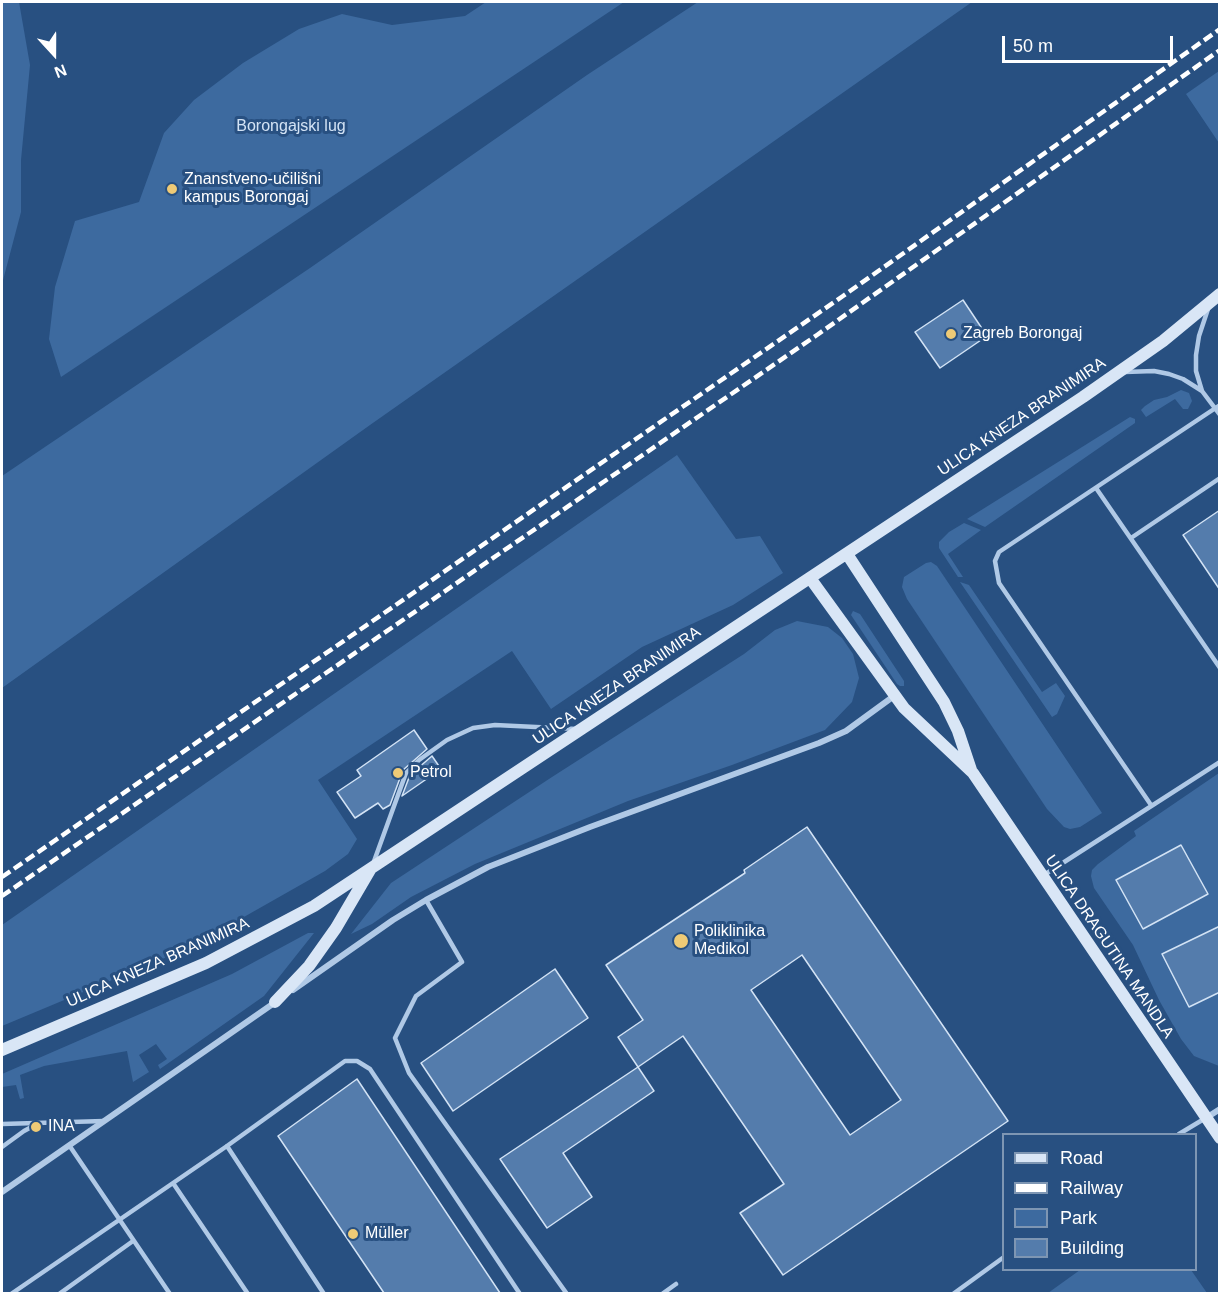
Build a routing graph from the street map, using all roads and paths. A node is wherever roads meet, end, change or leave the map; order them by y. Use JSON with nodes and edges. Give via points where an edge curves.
{"nodes":[{"id":1,"x":1220,"y":294,"type":"edge"},
{"id":2,"x":1209,"y":303,"type":"junction"},
{"id":3,"x":1118,"y":372,"type":"junction"},
{"id":4,"x":1202,"y":391,"type":"junction"},
{"id":5,"x":1217,"y":407,"type":"edge"},
{"id":6,"x":1220,"y":415,"type":"edge"},
{"id":7,"x":1220,"y":478,"type":"edge"},
{"id":8,"x":1096,"y":488,"type":"junction"},
{"id":9,"x":1131,"y":538,"type":"junction"},
{"id":10,"x":847,"y":554,"type":"junction"},
{"id":11,"x":810,"y":578,"type":"junction"},
{"id":12,"x":1220,"y":668,"type":"edge"},
{"id":13,"x":894,"y":696,"type":"junction"},
{"id":14,"x":583,"y":729,"type":"junction"},
{"id":15,"x":1220,"y":762,"type":"edge"},
{"id":16,"x":973,"y":773,"type":"junction"},
{"id":17,"x":1151,"y":805,"type":"junction"},
{"id":18,"x":370,"y":869,"type":"junction"},
{"id":19,"x":1041,"y":877,"type":"junction"},
{"id":20,"x":426,"y":900,"type":"junction"},
{"id":21,"x":275,"y":1002,"type":"junction"},
{"id":22,"x":2,"y":1050,"type":"edge"},
{"id":23,"x":1220,"y":1109,"type":"edge"},
{"id":24,"x":1205,"y":1118,"type":"junction"},
{"id":25,"x":104,"y":1121,"type":"junction"},
{"id":26,"x":40,"y":1123,"type":"junction"},
{"id":27,"x":2,"y":1126,"type":"edge"},
{"id":28,"x":1181,"y":1133,"type":"edge"},
{"id":29,"x":1220,"y":1138,"type":"edge"},
{"id":30,"x":69,"y":1145,"type":"junction"},
{"id":31,"x":227,"y":1146,"type":"junction"},
{"id":32,"x":2,"y":1147,"type":"edge"},
{"id":33,"x":173,"y":1182,"type":"junction"},
{"id":34,"x":2,"y":1192,"type":"edge"},
{"id":35,"x":120,"y":1220,"type":"junction"},
{"id":36,"x":133,"y":1241,"type":"junction"},
{"id":37,"x":1002,"y":1258,"type":"edge"},
{"id":38,"x":676,"y":1284,"type":"dead end"},
{"id":39,"x":11,"y":1293,"type":"edge"},
{"id":40,"x":59,"y":1293,"type":"edge"},
{"id":41,"x":170,"y":1293,"type":"edge"},
{"id":42,"x":248,"y":1293,"type":"edge"},
{"id":43,"x":324,"y":1293,"type":"edge"},
{"id":44,"x":520,"y":1293,"type":"edge"},
{"id":45,"x":567,"y":1293,"type":"edge"},
{"id":46,"x":662,"y":1293,"type":"edge"},
{"id":47,"x":953,"y":1293,"type":"edge"}],
"edges":[{"from":1,"to":2,"type":"main road","name":"ULICA KNEZA BRANIMIRA"},
{"from":2,"to":3,"type":"main road","name":"ULICA KNEZA BRANIMIRA"},
{"from":2,"to":4,"type":"lane","via":[[1196,355]]},
{"from":3,"to":4,"type":"lane","via":[[1169,374]]},
{"from":3,"to":10,"type":"main road","name":"ULICA KNEZA BRANIMIRA"},
{"from":4,"to":5,"type":"lane"},
{"from":5,"to":6,"type":"lane"},
{"from":5,"to":8,"type":"lane"},
{"from":7,"to":9,"type":"lane"},
{"from":8,"to":9,"type":"lane"},
{"from":8,"to":17,"type":"lane","via":[[999,552],[996,572],[999,583]]},
{"from":9,"to":12,"type":"lane"},
{"from":10,"to":11,"type":"main road","name":"ULICA KNEZA BRANIMIRA"},
{"from":10,"to":16,"type":"main road","name":"ULICA DRAGUTINA MANDLA","via":[[944,702]]},
{"from":11,"to":13,"type":"main road","name":"ULICA DRAGUTINA MANDLA"},
{"from":11,"to":14,"type":"main road","name":"ULICA KNEZA BRANIMIRA"},
{"from":13,"to":16,"type":"main road","name":"ULICA DRAGUTINA MANDLA"},
{"from":13,"to":20,"type":"street","via":[[846,731],[819,743],[488,867]]},
{"from":14,"to":18,"type":"main road","name":"ULICA KNEZA BRANIMIRA"},
{"from":14,"to":18,"type":"lane","via":[[495,725],[473,728],[447,740],[406,773]]},
{"from":15,"to":17,"type":"lane"},
{"from":16,"to":19,"type":"main road","name":"ULICA DRAGUTINA MANDLA"},
{"from":17,"to":19,"type":"lane"},
{"from":18,"to":21,"type":"main road","via":[[309,966]]},
{"from":18,"to":22,"type":"main road","name":"ULICA KNEZA BRANIMIRA","via":[[314,906],[242,945]]},
{"from":19,"to":24,"type":"main road","name":"ULICA DRAGUTINA MANDLA"},
{"from":20,"to":21,"type":"street"},
{"from":20,"to":45,"type":"lane","via":[[462,962],[416,996],[395,1038],[409,1073]]},
{"from":21,"to":25,"type":"street"},
{"from":23,"to":24,"type":"street"},
{"from":24,"to":28,"type":"lane"},
{"from":24,"to":29,"type":"main road","name":"ULICA DRAGUTINA MANDLA"},
{"from":25,"to":26,"type":"lane"},
{"from":25,"to":30,"type":"street"},
{"from":26,"to":27,"type":"lane"},
{"from":26,"to":32,"type":"lane"},
{"from":30,"to":34,"type":"street"},
{"from":30,"to":35,"type":"lane"},
{"from":31,"to":33,"type":"lane"},
{"from":31,"to":43,"type":"lane"},
{"from":31,"to":44,"type":"lane","via":[[345,1061],[357,1061],[370,1069]]},
{"from":33,"to":35,"type":"lane"},
{"from":33,"to":42,"type":"lane"},
{"from":35,"to":36,"type":"lane"},
{"from":35,"to":39,"type":"lane"},
{"from":36,"to":40,"type":"lane"},
{"from":36,"to":41,"type":"lane"},
{"from":37,"to":47,"type":"lane"},
{"from":38,"to":46,"type":"lane"}]}
